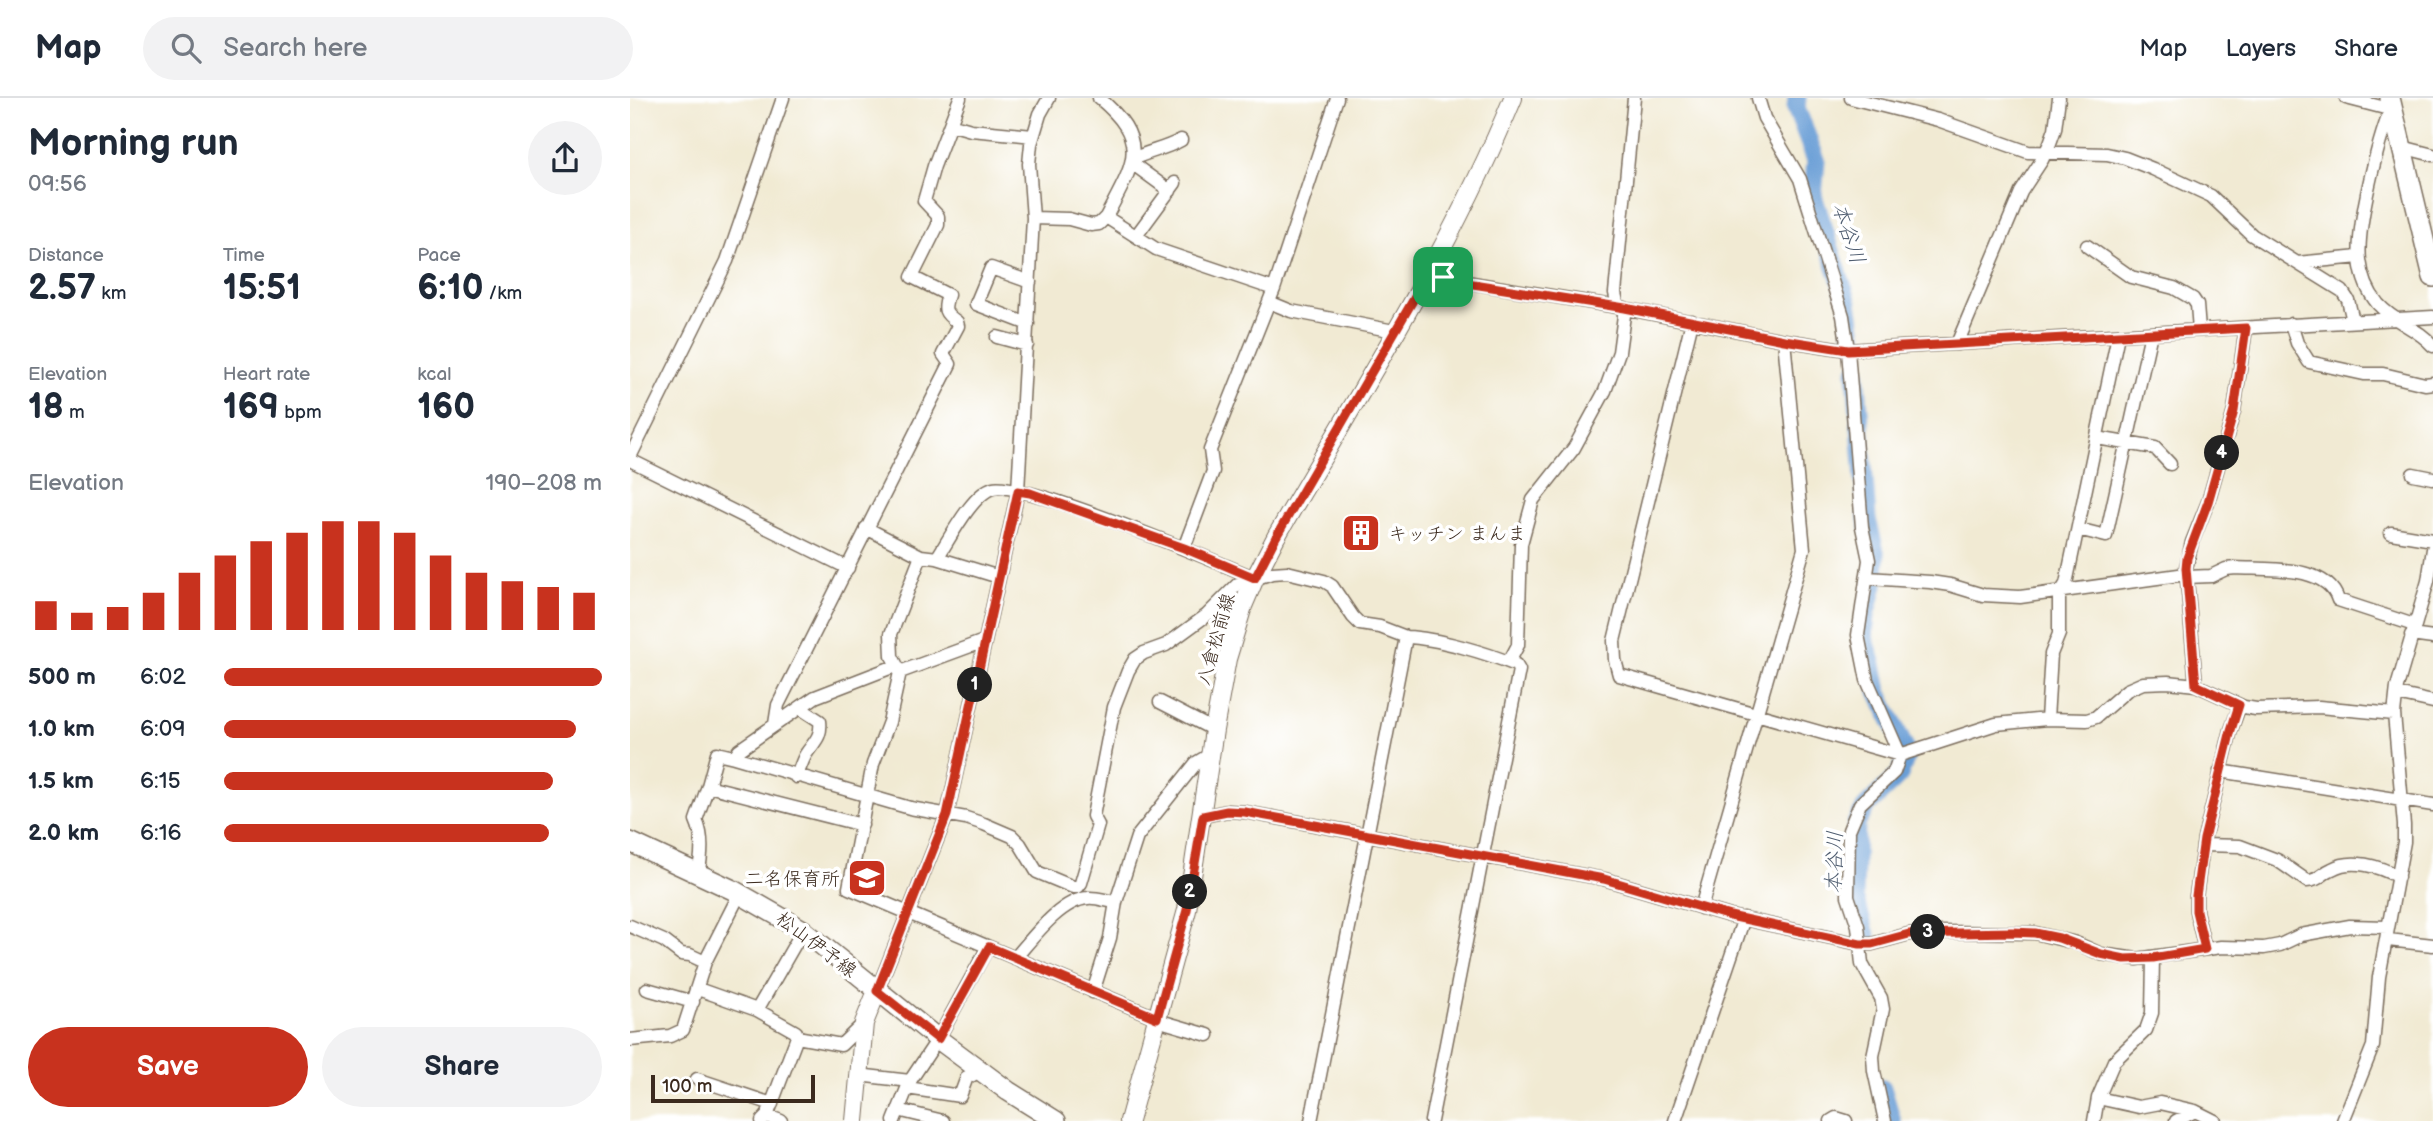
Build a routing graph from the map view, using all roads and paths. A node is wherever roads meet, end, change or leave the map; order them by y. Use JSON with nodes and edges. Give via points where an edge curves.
{"nodes":[{"id":1,"x":783,"y":98,"type":"edge"},
{"id":2,"x":960,"y":98,"type":"edge"},
{"id":3,"x":1049,"y":98,"type":"edge"},
{"id":4,"x":1099,"y":98,"type":"edge"},
{"id":5,"x":1338,"y":98,"type":"edge"},
{"id":6,"x":1513,"y":98,"type":"edge"},
{"id":7,"x":1634,"y":98,"type":"edge"},
{"id":8,"x":1758,"y":98,"type":"edge"},
{"id":9,"x":1851,"y":98,"type":"edge"},
{"id":10,"x":2059,"y":98,"type":"edge"},
{"id":11,"x":2346,"y":98,"type":"edge"},
{"id":12,"x":2392,"y":100,"type":"edge"},
{"id":13,"x":950,"y":124,"type":"junction"},
{"id":14,"x":1033,"y":136,"type":"junction"},
{"id":15,"x":1181,"y":140,"type":"dead end"},
{"id":16,"x":2402,"y":146,"type":"junction"},
{"id":17,"x":2046,"y":152,"type":"junction"},
{"id":18,"x":2433,"y":155,"type":"edge"},
{"id":19,"x":1133,"y":162,"type":"junction"},
{"id":20,"x":1106,"y":216,"type":"junction"},
{"id":21,"x":1033,"y":218,"type":"junction"},
{"id":22,"x":1136,"y":236,"type":"junction"},
{"id":23,"x":2087,"y":246,"type":"dead end"},
{"id":24,"x":2359,"y":257,"type":"junction"},
{"id":25,"x":2297,"y":263,"type":"junction"},
{"id":26,"x":1430,"y":271,"type":"junction"},
{"id":27,"x":2433,"y":276,"type":"edge"},
{"id":28,"x":1030,"y":282,"type":"junction"},
{"id":29,"x":1274,"y":289,"type":"junction"},
{"id":30,"x":1269,"y":302,"type":"junction"},
{"id":31,"x":1622,"y":307,"type":"junction"},
{"id":32,"x":2433,"y":317,"type":"edge"},
{"id":33,"x":2393,"y":320,"type":"junction"},
{"id":34,"x":1692,"y":321,"type":"junction"},
{"id":35,"x":2353,"y":321,"type":"junction"},
{"id":36,"x":1028,"y":324,"type":"junction"},
{"id":37,"x":2291,"y":324,"type":"junction"},
{"id":38,"x":2246,"y":328,"type":"junction"},
{"id":39,"x":1395,"y":331,"type":"junction"},
{"id":40,"x":2199,"y":331,"type":"junction"},
{"id":41,"x":2151,"y":333,"type":"junction"},
{"id":42,"x":2118,"y":335,"type":"junction"},
{"id":43,"x":997,"y":337,"type":"dead end"},
{"id":44,"x":1784,"y":340,"type":"junction"},
{"id":45,"x":1957,"y":344,"type":"junction"},
{"id":46,"x":1027,"y":345,"type":"junction"},
{"id":47,"x":2433,"y":346,"type":"edge"},
{"id":48,"x":1848,"y":350,"type":"junction"},
{"id":49,"x":2433,"y":383,"type":"edge"},
{"id":50,"x":2097,"y":438,"type":"junction"},
{"id":51,"x":2127,"y":442,"type":"junction"},
{"id":52,"x":630,"y":458,"type":"edge"},
{"id":53,"x":2170,"y":464,"type":"dead end"},
{"id":54,"x":2413,"y":474,"type":"dead end"},
{"id":55,"x":2433,"y":478,"type":"edge"},
{"id":56,"x":1018,"y":491,"type":"junction"},
{"id":57,"x":866,"y":528,"type":"junction"},
{"id":58,"x":2078,"y":529,"type":"junction"},
{"id":59,"x":2391,"y":533,"type":"dead end"},
{"id":60,"x":2433,"y":540,"type":"edge"},
{"id":61,"x":1184,"y":548,"type":"junction"},
{"id":62,"x":2433,"y":549,"type":"edge"},
{"id":63,"x":921,"y":556,"type":"junction"},
{"id":64,"x":937,"y":558,"type":"junction"},
{"id":65,"x":848,"y":568,"type":"junction"},
{"id":66,"x":2186,"y":576,"type":"junction"},
{"id":67,"x":999,"y":577,"type":"junction"},
{"id":68,"x":1255,"y":578,"type":"junction"},
{"id":69,"x":1868,"y":578,"type":"junction"},
{"id":70,"x":2063,"y":589,"type":"junction"},
{"id":71,"x":2429,"y":591,"type":"edge"},
{"id":72,"x":2413,"y":630,"type":"junction"},
{"id":73,"x":1406,"y":637,"type":"junction"},
{"id":74,"x":2433,"y":638,"type":"edge"},
{"id":75,"x":984,"y":641,"type":"junction"},
{"id":76,"x":1508,"y":662,"type":"junction"},
{"id":77,"x":897,"y":669,"type":"junction"},
{"id":78,"x":2196,"y":685,"type":"junction"},
{"id":79,"x":2397,"y":694,"type":"junction"},
{"id":80,"x":1160,"y":702,"type":"dead end"},
{"id":81,"x":2433,"y":702,"type":"edge"},
{"id":82,"x":2239,"y":705,"type":"junction"},
{"id":83,"x":800,"y":708,"type":"junction"},
{"id":84,"x":2394,"y":714,"type":"junction"},
{"id":85,"x":1757,"y":715,"type":"junction"},
{"id":86,"x":2047,"y":719,"type":"junction"},
{"id":87,"x":775,"y":724,"type":"junction"},
{"id":88,"x":1214,"y":730,"type":"junction"},
{"id":89,"x":1211,"y":754,"type":"junction"},
{"id":90,"x":1900,"y":755,"type":"junction"},
{"id":91,"x":734,"y":757,"type":"junction"},
{"id":92,"x":2220,"y":771,"type":"junction"},
{"id":93,"x":796,"y":776,"type":"junction"},
{"id":94,"x":708,"y":786,"type":"junction"},
{"id":95,"x":869,"y":796,"type":"junction"},
{"id":96,"x":2402,"y":799,"type":"junction"},
{"id":97,"x":2433,"y":805,"type":"edge"},
{"id":98,"x":947,"y":815,"type":"junction"},
{"id":99,"x":1203,"y":816,"type":"junction"},
{"id":100,"x":862,"y":825,"type":"junction"},
{"id":101,"x":1368,"y":834,"type":"junction"},
{"id":102,"x":630,"y":842,"type":"edge"},
{"id":103,"x":2203,"y":845,"type":"junction"},
{"id":104,"x":1482,"y":857,"type":"junction"},
{"id":105,"x":698,"y":874,"type":"junction"},
{"id":106,"x":2398,"y":877,"type":"junction"},
{"id":107,"x":1078,"y":887,"type":"junction"},
{"id":108,"x":740,"y":893,"type":"junction"},
{"id":109,"x":1088,"y":898,"type":"junction"},
{"id":110,"x":1116,"y":902,"type":"junction"},
{"id":111,"x":1701,"y":908,"type":"junction"},
{"id":112,"x":908,"y":913,"type":"junction"},
{"id":113,"x":1745,"y":918,"type":"junction"},
{"id":114,"x":630,"y":926,"type":"edge"},
{"id":115,"x":803,"y":930,"type":"junction"},
{"id":116,"x":2388,"y":933,"type":"junction"},
{"id":117,"x":1860,"y":944,"type":"junction"},
{"id":118,"x":2433,"y":945,"type":"edge"},
{"id":119,"x":989,"y":947,"type":"junction"},
{"id":120,"x":2205,"y":949,"type":"junction"},
{"id":121,"x":1015,"y":958,"type":"junction"},
{"id":122,"x":2153,"y":958,"type":"junction"},
{"id":123,"x":705,"y":962,"type":"junction"},
{"id":124,"x":647,"y":989,"type":"dead end"},
{"id":125,"x":698,"y":989,"type":"junction"},
{"id":126,"x":877,"y":991,"type":"junction"},
{"id":127,"x":1093,"y":992,"type":"junction"},
{"id":128,"x":693,"y":1002,"type":"junction"},
{"id":129,"x":757,"y":1010,"type":"junction"},
{"id":130,"x":1157,"y":1019,"type":"junction"},
{"id":131,"x":864,"y":1023,"type":"junction"},
{"id":132,"x":1208,"y":1035,"type":"dead end"},
{"id":133,"x":797,"y":1037,"type":"junction"},
{"id":134,"x":938,"y":1039,"type":"junction"},
{"id":135,"x":630,"y":1040,"type":"edge"},
{"id":136,"x":976,"y":1067,"type":"junction"},
{"id":137,"x":722,"y":1072,"type":"dead end"},
{"id":138,"x":858,"y":1075,"type":"junction"},
{"id":139,"x":697,"y":1080,"type":"dead end"},
{"id":140,"x":909,"y":1084,"type":"junction"},
{"id":141,"x":718,"y":1086,"type":"junction"},
{"id":142,"x":2098,"y":1098,"type":"junction"},
{"id":143,"x":2195,"y":1111,"type":"junction"},
{"id":144,"x":767,"y":1114,"type":"edge"},
{"id":145,"x":896,"y":1116,"type":"edge"},
{"id":146,"x":781,"y":1121,"type":"edge"},
{"id":147,"x":855,"y":1121,"type":"edge"},
{"id":148,"x":943,"y":1121,"type":"edge"},
{"id":149,"x":1056,"y":1121,"type":"edge"},
{"id":150,"x":1129,"y":1121,"type":"edge"},
{"id":151,"x":1311,"y":1121,"type":"edge"},
{"id":152,"x":1431,"y":1121,"type":"edge"},
{"id":153,"x":1675,"y":1121,"type":"edge"},
{"id":154,"x":1831,"y":1121,"type":"edge"},
{"id":155,"x":1846,"y":1121,"type":"edge"},
{"id":156,"x":1885,"y":1121,"type":"edge"},
{"id":157,"x":2094,"y":1121,"type":"edge"},
{"id":158,"x":2176,"y":1121,"type":"edge"},
{"id":159,"x":2215,"y":1121,"type":"edge"},
{"id":160,"x":2343,"y":1121,"type":"edge"}],
"edges":[{"from":1,"to":52,"type":"street","via":[[727,261]]},
{"from":2,"to":13,"type":"street"},
{"from":3,"to":14,"type":"street"},
{"from":4,"to":19,"type":"street","via":[[1127,130]]},
{"from":5,"to":29,"type":"street"},
{"from":6,"to":26,"type":"main road","name":"八倉松前線","via":[[1477,182]]},
{"from":7,"to":31,"type":"street","via":[[1615,293]]},
{"from":8,"to":48,"type":"street","via":[[1764,118],[1800,179],[1837,292]]},
{"from":9,"to":17,"type":"street","via":[[1938,120],[2028,152]]},
{"from":10,"to":17,"type":"street"},
{"from":11,"to":12,"type":"street","via":[[2385,108]]},
{"from":12,"to":16,"type":"main road"},
{"from":12,"to":24,"type":"street","via":[[2361,228]]},
{"from":13,"to":14,"type":"street"},
{"from":13,"to":57,"type":"street","via":[[924,201],[938,216],[938,225],[912,277],[948,295],[944,309],[958,326],[943,354],[950,364]]},
{"from":14,"to":21,"type":"street","via":[[1029,164]]},
{"from":15,"to":19,"type":"street"},
{"from":16,"to":18,"type":"street"},
{"from":16,"to":27,"type":"main road"},
{"from":17,"to":25,"type":"street","via":[[2107,155],[2153,169],[2211,196],[2252,235]]},
{"from":17,"to":45,"type":"street","via":[[2021,192]]},
{"from":19,"to":20,"type":"street"},
{"from":19,"to":22,"type":"street","via":[[1173,187]]},
{"from":20,"to":21,"type":"street","via":[[1091,225]]},
{"from":20,"to":22,"type":"street"},
{"from":21,"to":28,"type":"street"},
{"from":22,"to":29,"type":"street","via":[[1156,249]]},
{"from":23,"to":40,"type":"street","via":[[2132,277],[2174,288],[2193,299]]},
{"from":24,"to":25,"type":"street"},
{"from":24,"to":33,"type":"street","via":[[2368,290]]},
{"from":25,"to":35,"type":"street","via":[[2342,291]]},
{"from":26,"to":31,"type":"street","via":[[1454,281]]},
{"from":26,"to":39,"type":"main road","name":"八倉松前線"},
{"from":28,"to":36,"type":"street"},
{"from":28,"to":36,"type":"street","via":[[991,268],[976,304]]},
{"from":29,"to":30,"type":"street"},
{"from":30,"to":39,"type":"street","via":[[1291,312]]},
{"from":30,"to":61,"type":"street","via":[[1210,450],[1213,471]]},
{"from":31,"to":34,"type":"street"},
{"from":31,"to":76,"type":"street","via":[[1619,352],[1605,391],[1574,448],[1533,500],[1521,544],[1518,645]]},
{"from":32,"to":33,"type":"street"},
{"from":33,"to":35,"type":"street"},
{"from":33,"to":47,"type":"street"},
{"from":34,"to":44,"type":"street"},
{"from":34,"to":85,"type":"street","via":[[1614,641],[1615,660],[1619,675]]},
{"from":35,"to":37,"type":"street"},
{"from":36,"to":46,"type":"street"},
{"from":37,"to":38,"type":"street"},
{"from":37,"to":49,"type":"street","via":[[2309,362]]},
{"from":38,"to":40,"type":"street"},
{"from":38,"to":66,"type":"street","via":[[2234,411],[2187,558]]},
{"from":39,"to":68,"type":"main road","name":"八倉松前線"},
{"from":40,"to":41,"type":"street"},
{"from":41,"to":42,"type":"street"},
{"from":41,"to":51,"type":"street"},
{"from":42,"to":45,"type":"street"},
{"from":42,"to":50,"type":"street"},
{"from":43,"to":46,"type":"street"},
{"from":44,"to":48,"type":"street"},
{"from":44,"to":85,"type":"street","via":[[1804,549]]},
{"from":45,"to":48,"type":"street"},
{"from":46,"to":56,"type":"street"},
{"from":48,"to":69,"type":"street"},
{"from":50,"to":51,"type":"street"},
{"from":50,"to":58,"type":"street"},
{"from":51,"to":53,"type":"street","via":[[2155,448]]},
{"from":51,"to":58,"type":"street","via":[[2106,536]]},
{"from":52,"to":65,"type":"street"},
{"from":54,"to":55,"type":"street"},
{"from":56,"to":61,"type":"street"},
{"from":56,"to":64,"type":"street","via":[[992,488],[963,517]]},
{"from":56,"to":67,"type":"street"},
{"from":57,"to":63,"type":"street"},
{"from":57,"to":65,"type":"street"},
{"from":58,"to":70,"type":"street"},
{"from":59,"to":60,"type":"street"},
{"from":61,"to":68,"type":"street"},
{"from":62,"to":71,"type":"street"},
{"from":63,"to":64,"type":"street"},
{"from":63,"to":77,"type":"street","via":[[891,635]]},
{"from":64,"to":67,"type":"street"},
{"from":65,"to":87,"type":"street","via":[[778,705]]},
{"from":66,"to":70,"type":"street"},
{"from":66,"to":72,"type":"street","via":[[2211,576],[2236,568],[2312,575],[2329,584],[2338,600]]},
{"from":66,"to":78,"type":"street"},
{"from":67,"to":75,"type":"street"},
{"from":68,"to":73,"type":"street","via":[[1287,572],[1324,581],[1360,624]]},
{"from":68,"to":88,"type":"main road","name":"八倉松前線","via":[[1234,634]]},
{"from":68,"to":107,"type":"street","via":[[1238,584],[1207,615],[1166,645],[1135,659],[1128,671],[1112,716],[1093,816],[1098,825]]},
{"from":69,"to":70,"type":"street","via":[[1930,582],[2002,597]]},
{"from":69,"to":90,"type":"street","via":[[1858,623],[1861,652],[1867,680]]},
{"from":70,"to":86,"type":"street"},
{"from":71,"to":72,"type":"street"},
{"from":72,"to":74,"type":"street"},
{"from":72,"to":79,"type":"street"},
{"from":73,"to":76,"type":"street","via":[[1432,639]]},
{"from":73,"to":101,"type":"street"},
{"from":75,"to":77,"type":"street"},
{"from":75,"to":98,"type":"street"},
{"from":76,"to":104,"type":"street","via":[[1519,670]]},
{"from":77,"to":83,"type":"street","via":[[815,697]]},
{"from":77,"to":95,"type":"street","via":[[889,722],[873,764]]},
{"from":78,"to":82,"type":"street"},
{"from":78,"to":86,"type":"street","via":[[2135,685],[2096,717]]},
{"from":79,"to":81,"type":"street"},
{"from":79,"to":84,"type":"street"},
{"from":80,"to":88,"type":"street"},
{"from":82,"to":84,"type":"street"},
{"from":82,"to":92,"type":"street"},
{"from":83,"to":87,"type":"street"},
{"from":83,"to":93,"type":"street","via":[[821,722],[821,729]]},
{"from":84,"to":96,"type":"street"},
{"from":85,"to":90,"type":"street"},
{"from":85,"to":111,"type":"street"},
{"from":86,"to":90,"type":"street","via":[[1996,724]]},
{"from":87,"to":91,"type":"street"},
{"from":88,"to":89,"type":"main road","name":"八倉松前線"},
{"from":89,"to":99,"type":"main road","name":"八倉松前線"},
{"from":89,"to":110,"type":"street","via":[[1177,784],[1137,837]]},
{"from":90,"to":117,"type":"street","via":[[1894,772],[1860,804],[1849,830],[1848,895]]},
{"from":91,"to":93,"type":"street"},
{"from":91,"to":94,"type":"street","via":[[717,753]]},
{"from":92,"to":96,"type":"street"},
{"from":92,"to":103,"type":"street"},
{"from":93,"to":95,"type":"street"},
{"from":94,"to":100,"type":"street"},
{"from":94,"to":105,"type":"street","via":[[696,820],[702,855]]},
{"from":95,"to":98,"type":"street"},
{"from":95,"to":100,"type":"street"},
{"from":96,"to":97,"type":"street"},
{"from":96,"to":106,"type":"street","via":[[2404,842]]},
{"from":98,"to":107,"type":"street","via":[[1012,836],[1037,872]]},
{"from":98,"to":112,"type":"street"},
{"from":99,"to":101,"type":"street","via":[[1245,812]]},
{"from":99,"to":130,"type":"main road","name":"八倉松前線","via":[[1187,910]]},
{"from":100,"to":112,"type":"street","via":[[849,888]]},
{"from":101,"to":104,"type":"street"},
{"from":101,"to":151,"type":"street"},
{"from":102,"to":105,"type":"main road","name":"松山伊予線"},
{"from":103,"to":106,"type":"street","via":[[2240,846],[2277,860],[2307,881],[2349,864],[2379,868]]},
{"from":103,"to":120,"type":"street","via":[[2196,911]]},
{"from":104,"to":111,"type":"street","via":[[1604,879]]},
{"from":104,"to":152,"type":"street"},
{"from":105,"to":108,"type":"main road","name":"松山伊予線"},
{"from":106,"to":116,"type":"street"},
{"from":107,"to":109,"type":"street"},
{"from":108,"to":115,"type":"main road","name":"松山伊予線"},
{"from":108,"to":123,"type":"street"},
{"from":109,"to":110,"type":"street"},
{"from":109,"to":121,"type":"street","via":[[1059,911]]},
{"from":110,"to":127,"type":"street"},
{"from":111,"to":113,"type":"street"},
{"from":112,"to":119,"type":"street"},
{"from":112,"to":126,"type":"street"},
{"from":113,"to":117,"type":"street"},
{"from":113,"to":153,"type":"street"},
{"from":114,"to":123,"type":"street"},
{"from":115,"to":126,"type":"main road","name":"松山伊予線"},
{"from":115,"to":129,"type":"street"},
{"from":116,"to":118,"type":"street"},
{"from":116,"to":120,"type":"street","via":[[2350,926],[2264,948]]},
{"from":116,"to":160,"type":"street","via":[[2373,1046]]},
{"from":117,"to":122,"type":"street","via":[[1932,932],[2035,933],[2113,957]]},
{"from":117,"to":156,"type":"street","via":[[1862,964],[1883,1009],[1873,1056]]},
{"from":119,"to":121,"type":"street"},
{"from":119,"to":134,"type":"street"},
{"from":120,"to":122,"type":"street"},
{"from":121,"to":127,"type":"street"},
{"from":122,"to":142,"type":"street","via":[[2152,1013],[2146,1030],[2114,1061]]},
{"from":123,"to":125,"type":"street"},
{"from":124,"to":128,"type":"street"},
{"from":125,"to":128,"type":"street"},
{"from":125,"to":129,"type":"street"},
{"from":126,"to":131,"type":"main road"},
{"from":126,"to":134,"type":"main road","name":"松山伊予線"},
{"from":127,"to":130,"type":"street"},
{"from":128,"to":135,"type":"street","via":[[678,1034]]},
{"from":129,"to":133,"type":"street","via":[[796,1032]]},
{"from":130,"to":132,"type":"street"},
{"from":130,"to":150,"type":"main road","name":"八倉松前線"},
{"from":131,"to":133,"type":"street","via":[[841,1045]]},
{"from":131,"to":138,"type":"main road"},
{"from":133,"to":144,"type":"street"},
{"from":134,"to":136,"type":"main road","name":"松山伊予線"},
{"from":134,"to":140,"type":"street"},
{"from":136,"to":140,"type":"street","via":[[960,1096]]},
{"from":136,"to":149,"type":"main road","name":"松山伊予線"},
{"from":137,"to":141,"type":"street"},
{"from":138,"to":140,"type":"street"},
{"from":138,"to":147,"type":"main road"},
{"from":139,"to":141,"type":"street"},
{"from":140,"to":145,"type":"street"},
{"from":141,"to":144,"type":"street"},
{"from":142,"to":143,"type":"street"},
{"from":142,"to":157,"type":"street"},
{"from":143,"to":158,"type":"street"},
{"from":143,"to":159,"type":"street"},
{"from":144,"to":146,"type":"street"},
{"from":145,"to":148,"type":"street"},
{"from":154,"to":155,"type":"street"}]}
